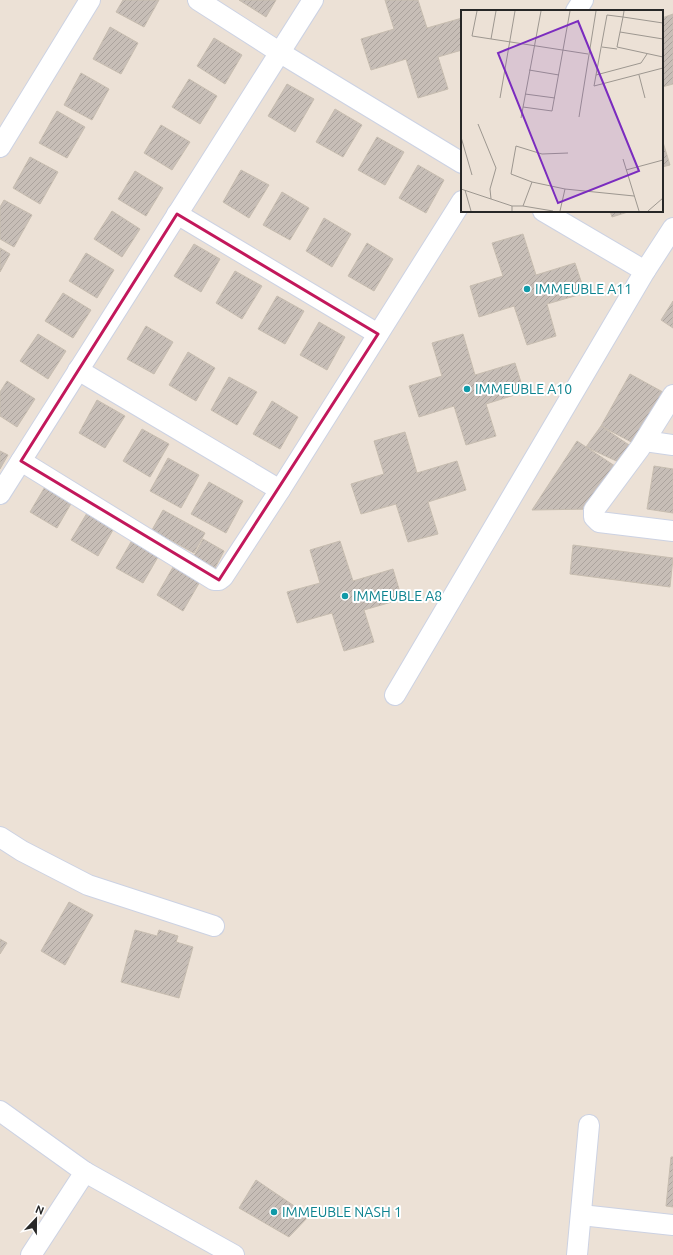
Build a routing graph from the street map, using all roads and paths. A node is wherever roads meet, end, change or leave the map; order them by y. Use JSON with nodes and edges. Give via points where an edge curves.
{"nodes":[{"id":1,"x":90,"y":0,"type":"edge"},
{"id":2,"x":198,"y":0,"type":"edge"},
{"id":3,"x":313,"y":0,"type":"edge"},
{"id":4,"x":583,"y":0,"type":"edge"},
{"id":5,"x":577,"y":10,"type":"edge"},
{"id":6,"x":279,"y":52,"type":"junction"},
{"id":7,"x":0,"y":147,"type":"edge"},
{"id":8,"x":461,"y":162,"type":"edge"},
{"id":9,"x":461,"y":203,"type":"edge"},
{"id":10,"x":545,"y":212,"type":"edge"},
{"id":11,"x":177,"y":214,"type":"junction"},
{"id":12,"x":673,"y":228,"type":"edge"},
{"id":13,"x":645,"y":271,"type":"junction"},
{"id":14,"x":378,"y":334,"type":"junction"},
{"id":15,"x":78,"y":370,"type":"junction"},
{"id":16,"x":673,"y":395,"type":"edge"},
{"id":17,"x":645,"y":441,"type":"junction"},
{"id":18,"x":673,"y":445,"type":"edge"},
{"id":19,"x":20,"y":461,"type":"junction"},
{"id":20,"x":280,"y":490,"type":"junction"},
{"id":21,"x":0,"y":494,"type":"edge"},
{"id":22,"x":673,"y":531,"type":"edge"},
{"id":23,"x":395,"y":695,"type":"dead end"},
{"id":24,"x":0,"y":837,"type":"edge"},
{"id":25,"x":214,"y":926,"type":"dead end"},
{"id":26,"x":0,"y":1111,"type":"edge"},
{"id":27,"x":589,"y":1125,"type":"dead end"},
{"id":28,"x":85,"y":1172,"type":"junction"},
{"id":29,"x":581,"y":1215,"type":"junction"},
{"id":30,"x":673,"y":1225,"type":"edge"},
{"id":31,"x":31,"y":1255,"type":"edge"},
{"id":32,"x":234,"y":1255,"type":"edge"},
{"id":33,"x":577,"y":1255,"type":"edge"}],
"edges":[{"from":1,"to":7,"type":"street"},
{"from":2,"to":6,"type":"street"},
{"from":3,"to":6,"type":"street"},
{"from":4,"to":5,"type":"street"},
{"from":6,"to":8,"type":"street"},
{"from":6,"to":11,"type":"street"},
{"from":9,"to":14,"type":"street"},
{"from":10,"to":13,"type":"street"},
{"from":11,"to":14,"type":"street"},
{"from":11,"to":15,"type":"street"},
{"from":12,"to":13,"type":"street"},
{"from":13,"to":23,"type":"street"},
{"from":14,"to":20,"type":"street"},
{"from":15,"to":19,"type":"street"},
{"from":15,"to":20,"type":"street"},
{"from":16,"to":17,"type":"street"},
{"from":17,"to":18,"type":"street"},
{"from":17,"to":22,"type":"street","via":[[594,510],[594,517],[599,522]]},
{"from":19,"to":20,"type":"street","via":[[214,580],[223,577]]},
{"from":19,"to":21,"type":"street"},
{"from":24,"to":25,"type":"street","via":[[88,884]]},
{"from":26,"to":28,"type":"street"},
{"from":27,"to":29,"type":"street"},
{"from":28,"to":31,"type":"street"},
{"from":28,"to":32,"type":"street"},
{"from":29,"to":30,"type":"street"},
{"from":29,"to":33,"type":"street"}]}
